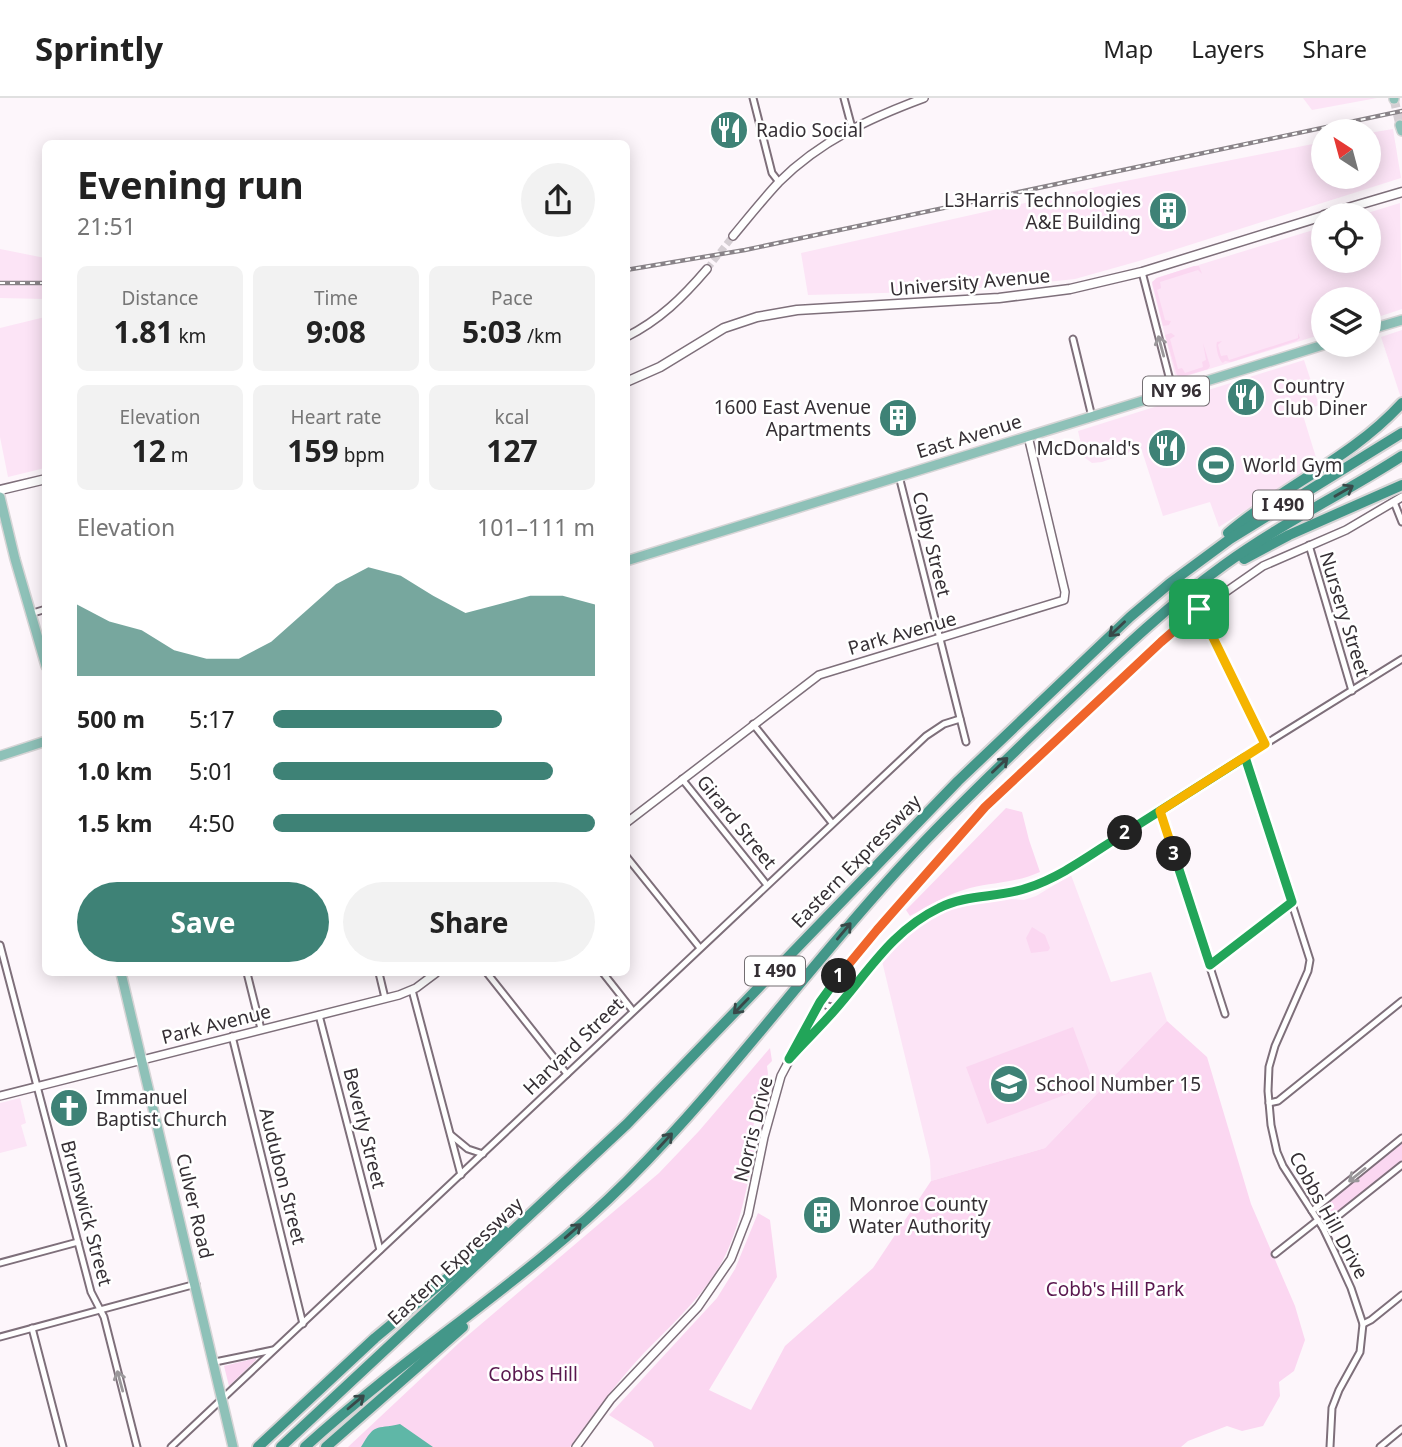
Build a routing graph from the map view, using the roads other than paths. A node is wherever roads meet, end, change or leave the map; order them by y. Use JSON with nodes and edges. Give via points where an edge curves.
{"nodes":[{"id":1,"x":753,"y":98,"type":"edge"},
{"id":2,"x":844,"y":98,"type":"edge"},
{"id":3,"x":924,"y":98,"type":"edge"},
{"id":4,"x":852,"y":128,"type":"junction"},
{"id":5,"x":779,"y":182,"type":"junction"},
{"id":6,"x":1402,"y":192,"type":"edge"},
{"id":7,"x":1364,"y":203,"type":"edge"},
{"id":8,"x":1311,"y":219,"type":"edge"},
{"id":9,"x":733,"y":236,"type":"tunnel mouth"},
{"id":10,"x":707,"y":269,"type":"tunnel mouth"},
{"id":11,"x":1142,"y":272,"type":"junction"},
{"id":12,"x":1402,"y":320,"type":"edge"},
{"id":13,"x":1381,"y":326,"type":"edge"},
{"id":14,"x":630,"y":334,"type":"edge"},
{"id":15,"x":1073,"y":339,"type":"dead end"},
{"id":16,"x":1311,"y":349,"type":"edge"},
{"id":17,"x":630,"y":380,"type":"edge"},
{"id":18,"x":1173,"y":392,"type":"junction"},
{"id":19,"x":1402,"y":406,"type":"edge"},
{"id":20,"x":1092,"y":417,"type":"junction"},
{"id":21,"x":1402,"y":433,"type":"edge"},
{"id":22,"x":1028,"y":436,"type":"junction"},
{"id":23,"x":1402,"y":456,"type":"edge"},
{"id":24,"x":899,"y":476,"type":"junction"},
{"id":25,"x":42,"y":480,"type":"edge"},
{"id":26,"x":1402,"y":485,"type":"edge"},
{"id":27,"x":0,"y":490,"type":"edge"},
{"id":28,"x":1402,"y":496,"type":"edge"},
{"id":29,"x":0,"y":497,"type":"edge"},
{"id":30,"x":1394,"y":502,"type":"junction"},
{"id":31,"x":1402,"y":522,"type":"edge"},
{"id":32,"x":1308,"y":545,"type":"junction"},
{"id":33,"x":630,"y":560,"type":"edge"},
{"id":34,"x":1204,"y":580,"type":"junction"},
{"id":35,"x":1169,"y":584,"type":"junction"},
{"id":36,"x":1199,"y":609,"type":"junction"},
{"id":37,"x":42,"y":610,"type":"edge"},
{"id":38,"x":30,"y":614,"type":"junction"},
{"id":39,"x":938,"y":639,"type":"junction"},
{"id":40,"x":42,"y":653,"type":"edge"},
{"id":41,"x":1402,"y":660,"type":"edge"},
{"id":42,"x":1352,"y":691,"type":"junction"},
{"id":43,"x":960,"y":719,"type":"junction"},
{"id":44,"x":753,"y":724,"type":"junction"},
{"id":45,"x":42,"y":742,"type":"edge"},
{"id":46,"x":966,"y":742,"type":"dead end"},
{"id":47,"x":1265,"y":744,"type":"junction"},
{"id":48,"x":0,"y":756,"type":"edge"},
{"id":49,"x":1245,"y":757,"type":"junction"},
{"id":50,"x":682,"y":779,"type":"junction"},
{"id":51,"x":1160,"y":811,"type":"junction"},
{"id":52,"x":630,"y":820,"type":"edge"},
{"id":53,"x":832,"y":823,"type":"junction"},
{"id":54,"x":630,"y":861,"type":"edge"},
{"id":55,"x":767,"y":885,"type":"junction"},
{"id":56,"x":1292,"y":902,"type":"junction"},
{"id":57,"x":0,"y":945,"type":"edge"},
{"id":58,"x":700,"y":948,"type":"junction"},
{"id":59,"x":1210,"y":965,"type":"junction"},
{"id":60,"x":122,"y":976,"type":"edge"},
{"id":61,"x":248,"y":976,"type":"edge"},
{"id":62,"x":380,"y":976,"type":"edge"},
{"id":63,"x":432,"y":976,"type":"edge"},
{"id":64,"x":489,"y":976,"type":"edge"},
{"id":65,"x":605,"y":976,"type":"edge"},
{"id":66,"x":412,"y":990,"type":"junction"},
{"id":67,"x":385,"y":998,"type":"junction"},
{"id":68,"x":1402,"y":1001,"type":"edge"},
{"id":69,"x":820,"y":1002,"type":"junction"},
{"id":70,"x":838,"y":1006,"type":"junction"},
{"id":71,"x":633,"y":1011,"type":"junction"},
{"id":72,"x":320,"y":1014,"type":"junction"},
{"id":73,"x":1225,"y":1014,"type":"dead end"},
{"id":74,"x":261,"y":1029,"type":"junction"},
{"id":75,"x":232,"y":1036,"type":"junction"},
{"id":76,"x":142,"y":1058,"type":"junction"},
{"id":77,"x":789,"y":1059,"type":"junction"},
{"id":78,"x":567,"y":1074,"type":"junction"},
{"id":79,"x":37,"y":1086,"type":"junction"},
{"id":80,"x":0,"y":1096,"type":"edge"},
{"id":81,"x":1269,"y":1103,"type":"junction"},
{"id":82,"x":451,"y":1135,"type":"junction"},
{"id":83,"x":1402,"y":1138,"type":"edge"},
{"id":84,"x":483,"y":1154,"type":"junction"},
{"id":85,"x":1402,"y":1165,"type":"edge"},
{"id":86,"x":461,"y":1175,"type":"junction"},
{"id":87,"x":572,"y":1176,"type":"junction"},
{"id":88,"x":1312,"y":1212,"type":"junction"},
{"id":89,"x":1318,"y":1220,"type":"junction"},
{"id":90,"x":1323,"y":1228,"type":"junction"},
{"id":91,"x":78,"y":1242,"type":"junction"},
{"id":92,"x":380,"y":1250,"type":"junction"},
{"id":93,"x":1275,"y":1254,"type":"dead end"},
{"id":94,"x":539,"y":1259,"type":"junction"},
{"id":95,"x":0,"y":1263,"type":"edge"},
{"id":96,"x":196,"y":1284,"type":"junction"},
{"id":97,"x":1402,"y":1295,"type":"edge"},
{"id":98,"x":99,"y":1310,"type":"junction"},
{"id":99,"x":303,"y":1324,"type":"junction"},
{"id":100,"x":1363,"y":1324,"type":"junction"},
{"id":101,"x":32,"y":1328,"type":"junction"},
{"id":102,"x":0,"y":1337,"type":"edge"},
{"id":103,"x":276,"y":1350,"type":"junction"},
{"id":104,"x":215,"y":1362,"type":"junction"},
{"id":105,"x":223,"y":1398,"type":"junction"},
{"id":106,"x":1402,"y":1429,"type":"edge"},
{"id":107,"x":63,"y":1447,"type":"edge"},
{"id":108,"x":137,"y":1447,"type":"edge"},
{"id":109,"x":171,"y":1447,"type":"edge"},
{"id":110,"x":233,"y":1447,"type":"edge"},
{"id":111,"x":258,"y":1447,"type":"edge"},
{"id":112,"x":281,"y":1447,"type":"edge"},
{"id":113,"x":305,"y":1447,"type":"edge"},
{"id":114,"x":326,"y":1447,"type":"edge"},
{"id":115,"x":576,"y":1447,"type":"edge"},
{"id":116,"x":1330,"y":1447,"type":"edge"},
{"id":117,"x":1380,"y":1447,"type":"edge"}],
"edges":[{"from":1,"to":5,"type":"street","via":[[772,173]]},
{"from":2,"to":4,"type":"street"},
{"from":3,"to":4,"type":"street"},
{"from":4,"to":5,"type":"street"},
{"from":5,"to":9,"type":"street"},
{"from":6,"to":7,"type":"main road","name":"University Avenue"},
{"from":8,"to":11,"type":"main road","name":"University Avenue"},
{"from":10,"to":14,"type":"street","via":[[667,311]]},
{"from":11,"to":17,"type":"main road","name":"University Avenue","via":[[1070,289],[999,298],[797,310],[757,317],[724,328]]},
{"from":18,"to":11,"type":"street","one_way":true},
{"from":12,"to":13,"type":"main road"},
{"from":15,"to":20,"type":"street"},
{"from":16,"to":18,"type":"main road","name":"East Avenue","number":"NY 96"},
{"from":18,"to":20,"type":"main road","name":"East Avenue","number":"NY 96"},
{"from":19,"to":35,"type":"highway","via":[[1339,457],[1260,508]]},
{"from":20,"to":22,"type":"main road","name":"East Avenue","number":"NY 96"},
{"from":21,"to":35,"type":"highway","name":"Eastern Expressway","number":"I 490","via":[[1251,525]]},
{"from":22,"to":24,"type":"main road","name":"East Avenue","number":"NY 96"},
{"from":22,"to":39,"type":"street","name":"Park Avenue","via":[[1065,599]]},
{"from":34,"to":23,"type":"highway","name":"Eastern Expressway","number":"I 490","one_way":true,"via":[[1276,530]]},
{"from":24,"to":33,"type":"main road","name":"East Avenue","number":"NY 96"},
{"from":24,"to":39,"type":"street","name":"Colby Street"},
{"from":25,"to":27,"type":"main road"},
{"from":26,"to":34,"type":"highway","via":[[1289,535]]},
{"from":28,"to":30,"type":"street","name":"Norris Drive"},
{"from":29,"to":38,"type":"main road"},
{"from":30,"to":31,"type":"street"},
{"from":30,"to":32,"type":"street","name":"Norris Drive","via":[[1351,528]]},
{"from":32,"to":36,"type":"street","name":"Norris Drive","via":[[1257,569]]},
{"from":32,"to":42,"type":"street","name":"Nursery Street"},
{"from":94,"to":34,"type":"highway","name":"Eastern Expressway","number":"I 490","one_way":true,"via":[[668,1139],[879,890],[948,817],[1137,635]]},
{"from":35,"to":87,"type":"highway","name":"Eastern Expressway","number":"I 490","one_way":true,"via":[[958,781],[680,1071]]},
{"from":36,"to":47,"type":"street"},
{"from":36,"to":69,"type":"street","name":"Norris Drive","via":[[985,807]]},
{"from":37,"to":38,"type":"street"},
{"from":38,"to":40,"type":"main road"},
{"from":39,"to":43,"type":"street","name":"Colby Street"},
{"from":39,"to":44,"type":"street","name":"Park Avenue","via":[[819,675]]},
{"from":41,"to":42,"type":"street"},
{"from":42,"to":47,"type":"street"},
{"from":43,"to":46,"type":"street","name":"Colby Street"},
{"from":43,"to":53,"type":"street","name":"Harvard Street","via":[[926,736]]},
{"from":44,"to":50,"type":"street","name":"Park Avenue"},
{"from":44,"to":53,"type":"street"},
{"from":45,"to":48,"type":"main road"},
{"from":47,"to":49,"type":"street"},
{"from":49,"to":51,"type":"street"},
{"from":49,"to":56,"type":"street","name":"Cobbs Hill Drive"},
{"from":50,"to":52,"type":"street","name":"Park Avenue"},
{"from":50,"to":55,"type":"street","name":"Girard Street"},
{"from":51,"to":59,"type":"street"},
{"from":51,"to":70,"type":"street","via":[[1034,886],[951,902],[925,916],[880,953]]},
{"from":53,"to":55,"type":"street","name":"Harvard Street"},
{"from":54,"to":58,"type":"street"},
{"from":55,"to":58,"type":"street","name":"Harvard Street"},
{"from":56,"to":59,"type":"street"},
{"from":56,"to":81,"type":"street","name":"Cobbs Hill Drive","via":[[1310,965],[1272,1057]]},
{"from":57,"to":79,"type":"street","name":"Brunswick Street"},
{"from":58,"to":71,"type":"street","name":"Harvard Street"},
{"from":59,"to":73,"type":"street"},
{"from":60,"to":76,"type":"main road","name":"Culver Road"},
{"from":61,"to":74,"type":"street"},
{"from":62,"to":67,"type":"street"},
{"from":63,"to":66,"type":"street","name":"Park Avenue"},
{"from":64,"to":78,"type":"street"},
{"from":65,"to":71,"type":"street"},
{"from":66,"to":67,"type":"street","name":"Park Avenue"},
{"from":66,"to":82,"type":"street"},
{"from":67,"to":72,"type":"street","name":"Park Avenue"},
{"from":68,"to":81,"type":"street","via":[[1278,1101]]},
{"from":69,"to":70,"type":"street"},
{"from":69,"to":77,"type":"street","name":"Norris Drive"},
{"from":70,"to":77,"type":"street"},
{"from":71,"to":78,"type":"street","name":"Harvard Street"},
{"from":72,"to":74,"type":"street","name":"Park Avenue"},
{"from":72,"to":92,"type":"street","name":"Beverly Street"},
{"from":74,"to":75,"type":"street","name":"Park Avenue"},
{"from":75,"to":76,"type":"street","name":"Park Avenue"},
{"from":75,"to":99,"type":"street","name":"Audubon Street"},
{"from":76,"to":79,"type":"street","name":"Park Avenue"},
{"from":76,"to":96,"type":"main road","name":"Culver Road"},
{"from":77,"to":115,"type":"street","name":"Norris Drive","via":[[769,1118],[748,1215],[731,1259],[698,1307],[611,1398]]},
{"from":78,"to":84,"type":"street","name":"Harvard Street"},
{"from":79,"to":80,"type":"street","name":"Park Avenue"},
{"from":79,"to":91,"type":"street","name":"Brunswick Street"},
{"from":81,"to":88,"type":"street","name":"Cobbs Hill Drive","via":[[1277,1152]]},
{"from":82,"to":84,"type":"street"},
{"from":82,"to":86,"type":"street"},
{"from":83,"to":88,"type":"street","one_way":true},
{"from":84,"to":86,"type":"street","name":"Harvard Street"},
{"from":85,"to":90,"type":"street"},
{"from":86,"to":92,"type":"street","name":"Harvard Street"},
{"from":87,"to":111,"type":"highway","via":[[375,1338]]},
{"from":87,"to":112,"type":"highway","name":"Eastern Expressway","number":"I 490"},
{"from":88,"to":89,"type":"street","name":"Cobbs Hill Drive"},
{"from":89,"to":90,"type":"street","name":"Cobbs Hill Drive"},
{"from":89,"to":93,"type":"street"},
{"from":90,"to":100,"type":"street","name":"Cobbs Hill Drive"},
{"from":91,"to":95,"type":"street"},
{"from":91,"to":98,"type":"street","name":"Brunswick Street"},
{"from":92,"to":99,"type":"street","name":"Harvard Street"},
{"from":113,"to":94,"type":"highway","name":"Eastern Expressway","number":"I 490","one_way":true},
{"from":94,"to":114,"type":"highway"},
{"from":96,"to":98,"type":"street"},
{"from":96,"to":104,"type":"main road","name":"Culver Road"},
{"from":97,"to":100,"type":"street"},
{"from":98,"to":101,"type":"street"},
{"from":108,"to":98,"type":"street","name":"Brunswick Street","one_way":true},
{"from":99,"to":103,"type":"street","name":"Harvard Street"},
{"from":100,"to":116,"type":"street","name":"Cobbs Hill Drive","via":[[1360,1352],[1332,1408]]},
{"from":101,"to":102,"type":"street"},
{"from":101,"to":107,"type":"street"},
{"from":103,"to":104,"type":"street"},
{"from":103,"to":105,"type":"street","name":"Harvard Street"},
{"from":104,"to":105,"type":"main road","name":"Culver Road"},
{"from":105,"to":109,"type":"street","name":"Harvard Street"},
{"from":105,"to":110,"type":"main road","name":"Culver Road"},
{"from":106,"to":117,"type":"street"}]}
